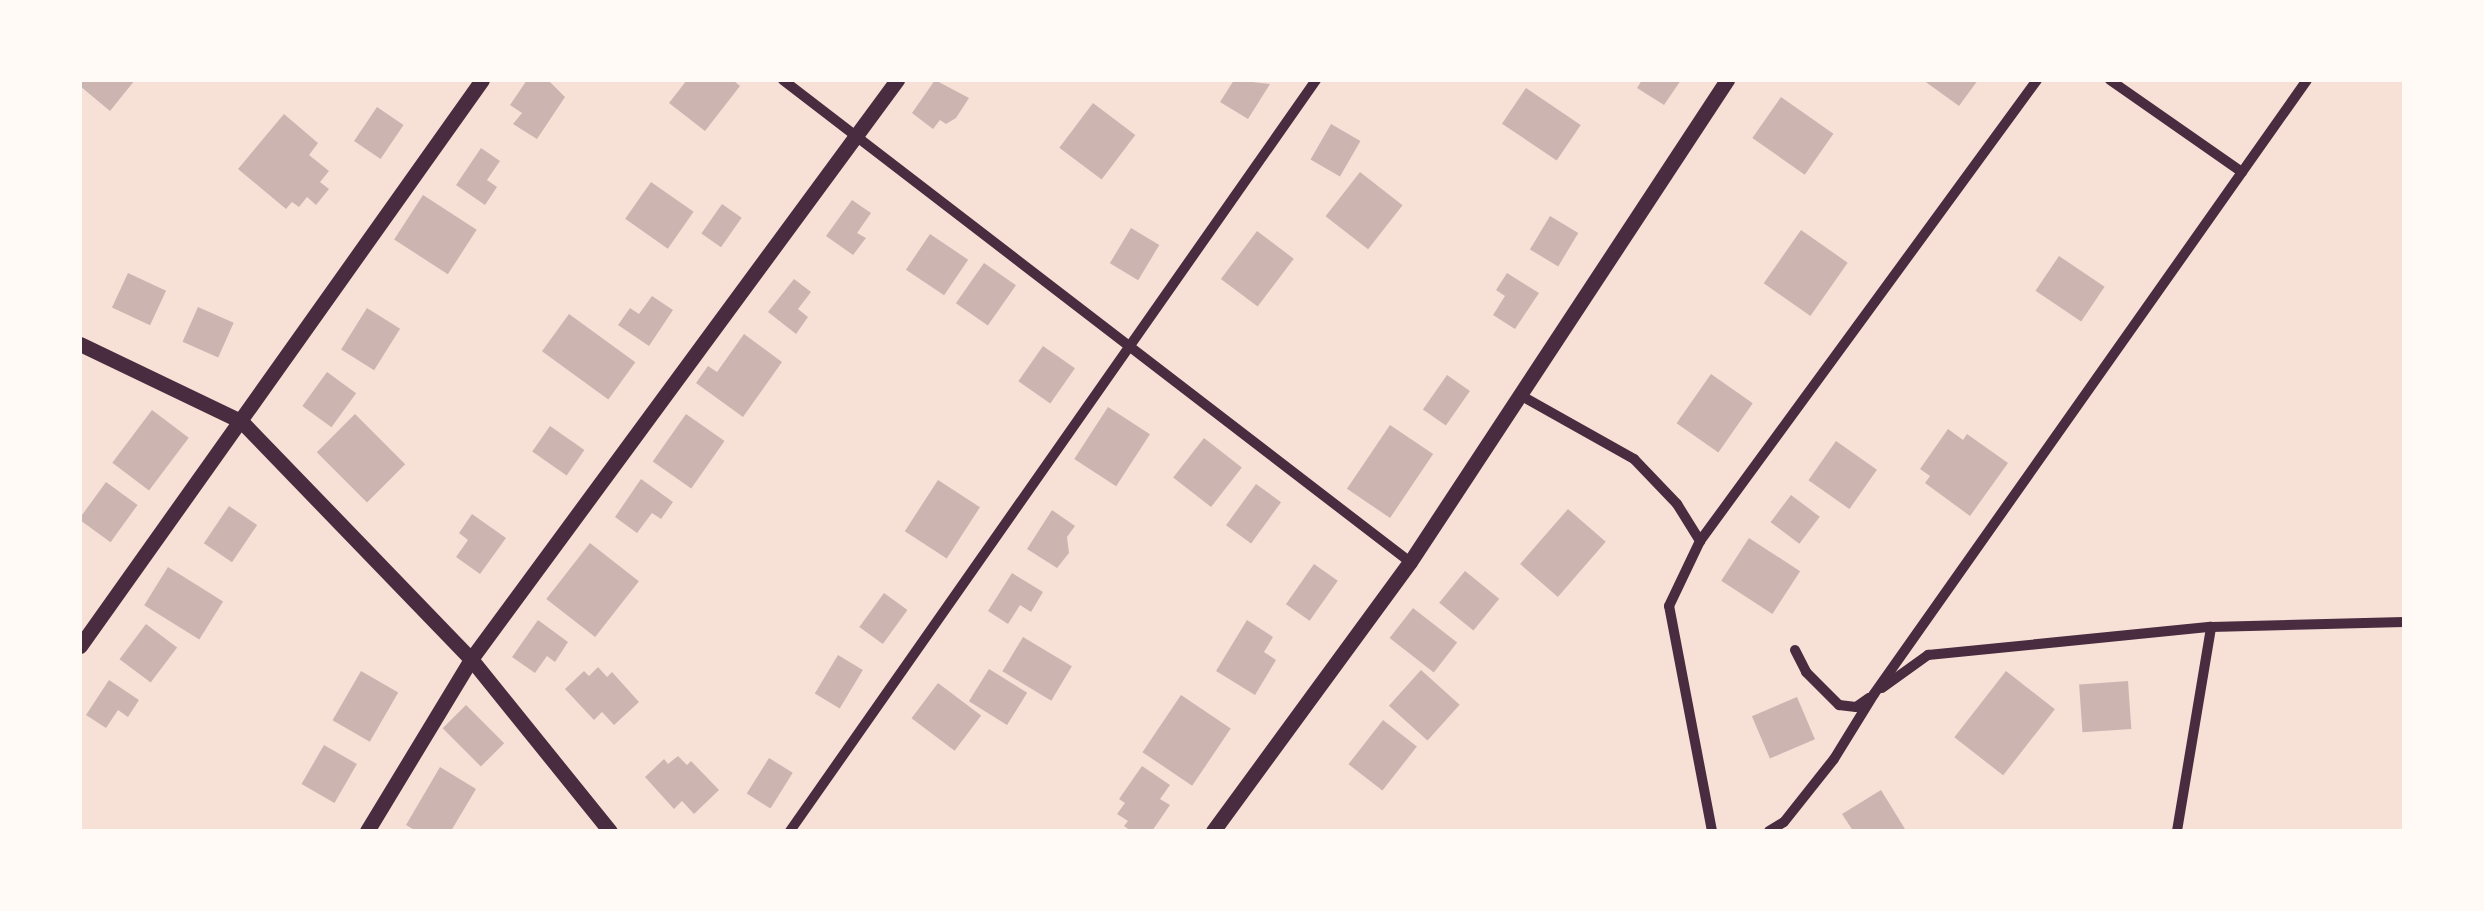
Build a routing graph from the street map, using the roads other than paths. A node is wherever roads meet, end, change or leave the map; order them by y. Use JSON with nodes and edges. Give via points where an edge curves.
{"nodes":[{"id":1,"x":482,"y":80,"type":"edge"},
{"id":2,"x":783,"y":80,"type":"edge"},
{"id":3,"x":898,"y":80,"type":"edge"},
{"id":4,"x":1316,"y":80,"type":"edge"},
{"id":5,"x":1726,"y":80,"type":"edge"},
{"id":6,"x":2037,"y":80,"type":"edge"},
{"id":7,"x":2110,"y":80,"type":"edge"},
{"id":8,"x":2306,"y":80,"type":"edge"},
{"id":9,"x":856,"y":138,"type":"junction"},
{"id":10,"x":2242,"y":172,"type":"junction"},
{"id":11,"x":80,"y":344,"type":"edge"},
{"id":12,"x":1129,"y":347,"type":"junction"},
{"id":13,"x":1520,"y":395,"type":"junction"},
{"id":14,"x":240,"y":421,"type":"junction"},
{"id":15,"x":1700,"y":541,"type":"junction"},
{"id":16,"x":1410,"y":562,"type":"junction"},
{"id":17,"x":2404,"y":622,"type":"edge"},
{"id":18,"x":2211,"y":627,"type":"junction"},
{"id":19,"x":80,"y":646,"type":"edge"},
{"id":20,"x":1795,"y":650,"type":"dead end"},
{"id":21,"x":472,"y":659,"type":"junction"},
{"id":22,"x":1874,"y":694,"type":"junction"},
{"id":23,"x":367,"y":831,"type":"edge"},
{"id":24,"x":610,"y":831,"type":"edge"},
{"id":25,"x":790,"y":831,"type":"edge"},
{"id":26,"x":1213,"y":831,"type":"edge"},
{"id":27,"x":1712,"y":831,"type":"edge"},
{"id":28,"x":1770,"y":831,"type":"edge"},
{"id":29,"x":2177,"y":831,"type":"edge"}],
"edges":[{"from":1,"to":14,"type":"street"},
{"from":2,"to":9,"type":"street"},
{"from":3,"to":9,"type":"street"},
{"from":4,"to":12,"type":"street"},
{"from":5,"to":13,"type":"street"},
{"from":6,"to":15,"type":"street"},
{"from":7,"to":10,"type":"street"},
{"from":8,"to":10,"type":"street"},
{"from":9,"to":12,"type":"street"},
{"from":9,"to":21,"type":"street"},
{"from":10,"to":22,"type":"street"},
{"from":11,"to":14,"type":"street"},
{"from":12,"to":16,"type":"street"},
{"from":12,"to":25,"type":"street"},
{"from":13,"to":15,"type":"street","via":[[1634,459],[1677,504]]},
{"from":13,"to":16,"type":"street"},
{"from":14,"to":19,"type":"street"},
{"from":14,"to":21,"type":"street"},
{"from":15,"to":27,"type":"street","via":[[1669,606]]},
{"from":16,"to":26,"type":"street"},
{"from":17,"to":18,"type":"street"},
{"from":18,"to":22,"type":"street","via":[[1928,655]]},
{"from":18,"to":29,"type":"street"},
{"from":20,"to":22,"type":"street","via":[[1806,672],[1839,704],[1856,707]]},
{"from":21,"to":23,"type":"street"},
{"from":21,"to":24,"type":"street"},
{"from":22,"to":28,"type":"street","via":[[1834,760]]}]}
